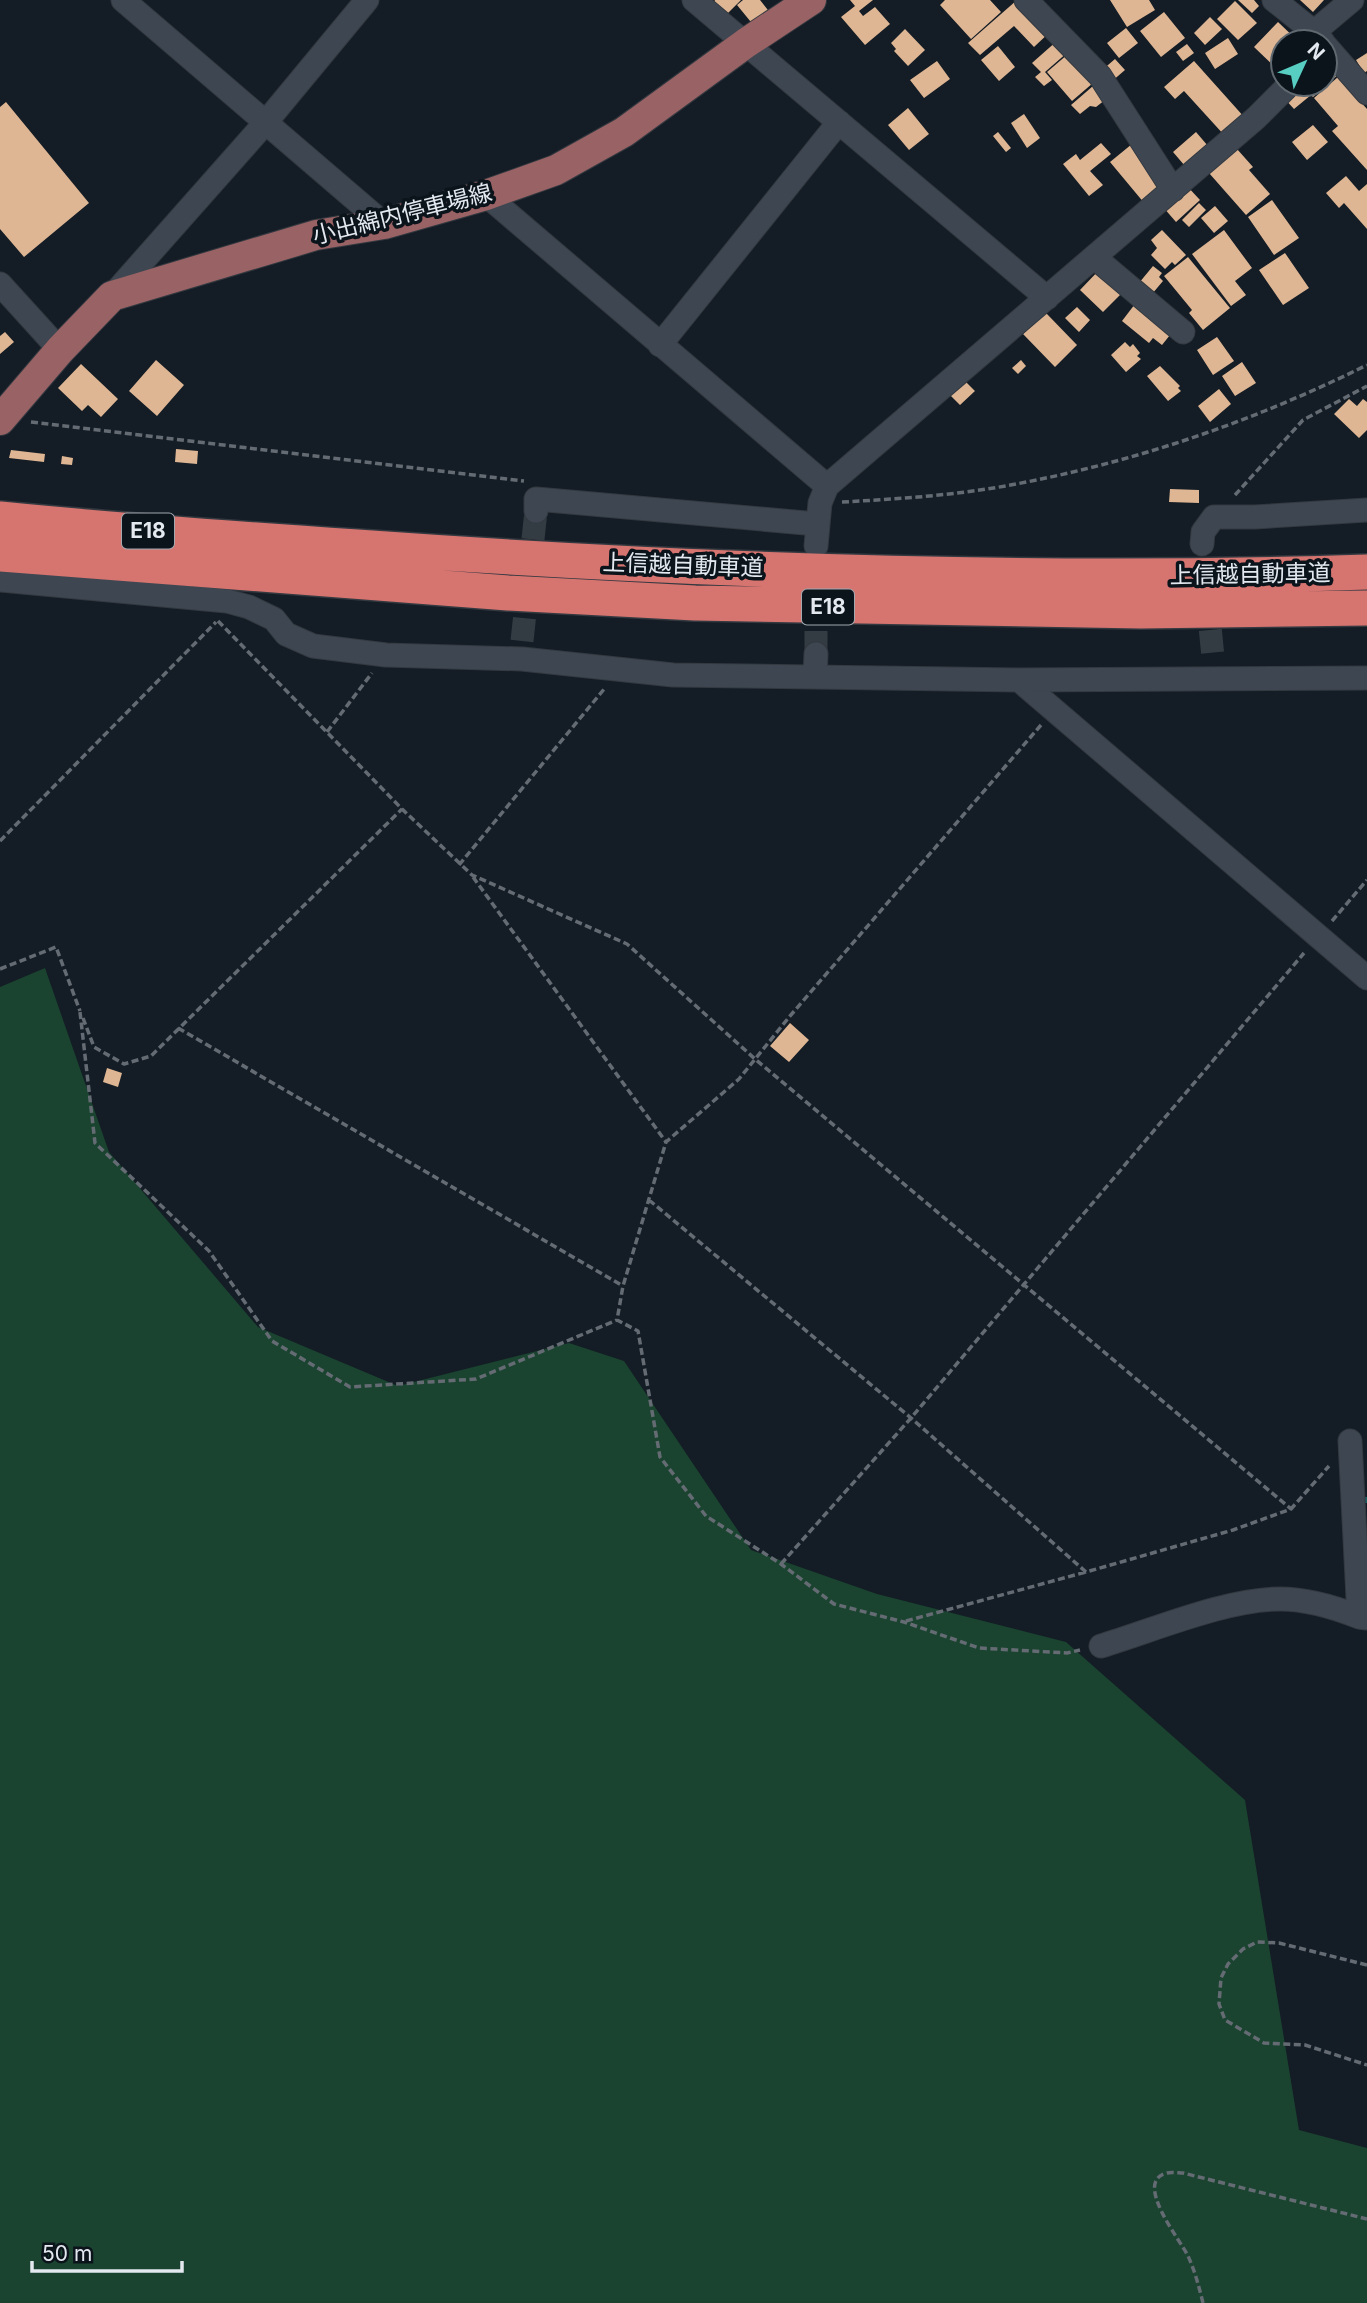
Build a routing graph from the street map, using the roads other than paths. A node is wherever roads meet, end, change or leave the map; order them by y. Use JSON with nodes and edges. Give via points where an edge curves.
{"nodes":[{"id":1,"x":123,"y":0,"type":"edge"},
{"id":2,"x":367,"y":0,"type":"edge"},
{"id":3,"x":694,"y":0,"type":"edge"},
{"id":4,"x":811,"y":0,"type":"edge"},
{"id":5,"x":1026,"y":0,"type":"edge"},
{"id":6,"x":1274,"y":0,"type":"edge"},
{"id":7,"x":1352,"y":0,"type":"edge"},
{"id":8,"x":1306,"y":28,"type":"edge"},
{"id":9,"x":1333,"y":28,"type":"edge"},
{"id":10,"x":746,"y":43,"type":"junction"},
{"id":11,"x":1339,"y":61,"type":"edge"},
{"id":12,"x":1367,"y":93,"type":"edge"},
{"id":13,"x":1276,"y":98,"type":"edge"},
{"id":14,"x":266,"y":122,"type":"junction"},
{"id":15,"x":839,"y":122,"type":"junction"},
{"id":16,"x":1173,"y":190,"type":"junction"},
{"id":17,"x":486,"y":195,"type":"junction"},
{"id":18,"x":384,"y":224,"type":"junction"},
{"id":19,"x":1094,"y":257,"type":"junction"},
{"id":20,"x":0,"y":285,"type":"edge"},
{"id":21,"x":112,"y":296,"type":"junction"},
{"id":22,"x":1047,"y":298,"type":"junction"},
{"id":23,"x":1183,"y":332,"type":"dead end"},
{"id":24,"x":660,"y":345,"type":"junction"},
{"id":25,"x":60,"y":350,"type":"junction"},
{"id":26,"x":1,"y":419,"type":"edge"},
{"id":27,"x":1367,"y":510,"type":"edge"},
{"id":28,"x":536,"y":511,"type":"dead end"},
{"id":29,"x":820,"y":515,"type":"junction"},
{"id":30,"x":0,"y":519,"type":"edge"},
{"id":31,"x":1202,"y":544,"type":"dead end"},
{"id":32,"x":0,"y":554,"type":"edge"},
{"id":33,"x":1367,"y":572,"type":"edge"},
{"id":34,"x":0,"y":580,"type":"edge"},
{"id":35,"x":1367,"y":608,"type":"edge"},
{"id":36,"x":816,"y":653,"type":"tunnel mouth"},
{"id":37,"x":815,"y":677,"type":"junction"},
{"id":38,"x":1367,"y":678,"type":"edge"},
{"id":39,"x":1019,"y":680,"type":"junction"},
{"id":40,"x":1367,"y":978,"type":"edge"},
{"id":41,"x":1350,"y":1441,"type":"dead end"},
{"id":42,"x":1363,"y":1618,"type":"edge"},
{"id":43,"x":1101,"y":1646,"type":"road end"}],
"edges":[{"from":1,"to":14,"type":"street"},
{"from":2,"to":14,"type":"street"},
{"from":3,"to":10,"type":"street"},
{"from":4,"to":10,"type":"main road","name":"小出綿内停車場線"},
{"from":5,"to":16,"type":"street","via":[[1100,76]]},
{"from":6,"to":8,"type":"street"},
{"from":7,"to":9,"type":"street"},
{"from":10,"to":15,"type":"street"},
{"from":10,"to":17,"type":"main road","name":"小出綿内停車場線","via":[[624,132],[556,170]]},
{"from":11,"to":12,"type":"street"},
{"from":13,"to":16,"type":"street"},
{"from":14,"to":18,"type":"street"},
{"from":14,"to":21,"type":"street"},
{"from":15,"to":22,"type":"street"},
{"from":15,"to":24,"type":"street"},
{"from":16,"to":19,"type":"street"},
{"from":17,"to":18,"type":"main road","name":"小出綿内停車場線"},
{"from":17,"to":24,"type":"street"},
{"from":18,"to":21,"type":"main road","name":"小出綿内停車場線","via":[[316,235]]},
{"from":19,"to":22,"type":"street"},
{"from":19,"to":23,"type":"street"},
{"from":20,"to":25,"type":"street"},
{"from":21,"to":25,"type":"main road","name":"小出綿内停車場線"},
{"from":22,"to":29,"type":"street"},
{"from":24,"to":29,"type":"street"},
{"from":25,"to":26,"type":"main road","name":"小出綿内停車場線"},
{"from":27,"to":31,"type":"street","via":[[1214,517],[1203,533]]},
{"from":28,"to":29,"type":"street","via":[[536,499]]},
{"from":30,"to":33,"type":"highway","name":"上信越自動車道","number":"E18","via":[[509,558],[836,571]]},
{"from":32,"to":35,"type":"highway","name":"上信越自動車道","number":"E18","via":[[508,593],[790,606],[1141,611]]},
{"from":34,"to":37,"type":"street","via":[[227,601],[274,619],[286,634],[313,646],[386,655],[522,650],[619,670],[673,675]]},
{"from":36,"to":37,"type":"street"},
{"from":37,"to":39,"type":"street"},
{"from":38,"to":39,"type":"street","via":[[1212,668]]},
{"from":39,"to":40,"type":"street"},
{"from":41,"to":42,"type":"street"},
{"from":42,"to":43,"type":"street","via":[[1330,1605],[1281,1599],[1237,1603]]}]}
